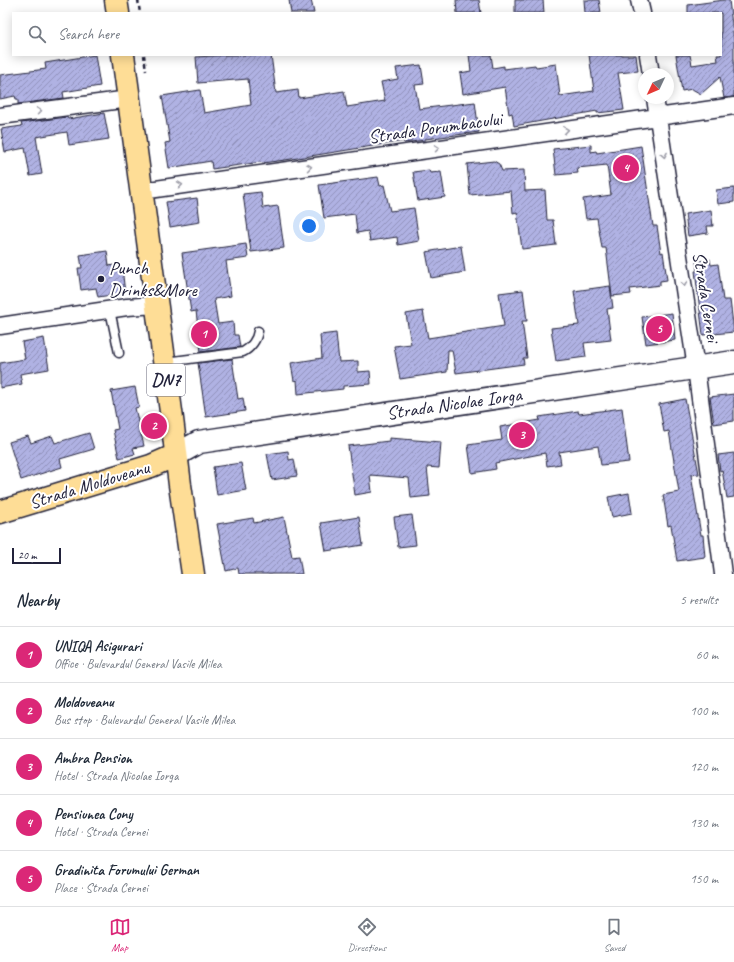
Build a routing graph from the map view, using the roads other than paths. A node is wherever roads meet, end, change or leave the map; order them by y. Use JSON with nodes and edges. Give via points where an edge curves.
{"nodes":[{"id":1,"x":116,"y":0,"type":"edge"},
{"id":2,"x":639,"y":0,"type":"edge"},
{"id":3,"x":118,"y":12,"type":"edge"},
{"id":4,"x":642,"y":12,"type":"edge"},
{"id":5,"x":123,"y":56,"type":"edge"},
{"id":6,"x":648,"y":56,"type":"edge"},
{"id":7,"x":651,"y":68,"type":"edge"},
{"id":8,"x":129,"y":99,"type":"junction"},
{"id":9,"x":656,"y":104,"type":"edge"},
{"id":10,"x":734,"y":106,"type":"edge"},
{"id":11,"x":0,"y":116,"type":"edge"},
{"id":12,"x":658,"y":117,"type":"junction"},
{"id":13,"x":142,"y":191,"type":"junction"},
{"id":14,"x":156,"y":305,"type":"junction"},
{"id":15,"x":110,"y":310,"type":"junction"},
{"id":16,"x":0,"y":326,"type":"edge"},
{"id":17,"x":258,"y":330,"type":"dead end"},
{"id":18,"x":118,"y":353,"type":"dead end"},
{"id":19,"x":164,"y":362,"type":"junction"},
{"id":20,"x":734,"y":362,"type":"edge"},
{"id":21,"x":696,"y":368,"type":"junction"},
{"id":22,"x":176,"y":455,"type":"junction"},
{"id":23,"x":0,"y":512,"type":"edge"},
{"id":24,"x":193,"y":574,"type":"edge"},
{"id":25,"x":723,"y":574,"type":"edge"}],
"edges":[{"from":1,"to":3,"type":"main road"},
{"from":2,"to":4,"type":"street"},
{"from":5,"to":8,"type":"main road","number":"DN7"},
{"from":6,"to":7,"type":"street"},
{"from":11,"to":8,"type":"street","one_way":true},
{"from":8,"to":13,"type":"main road","number":"DN7"},
{"from":9,"to":12,"type":"street","name":"Strada Cernei"},
{"from":10,"to":12,"type":"street","name":"Strada Porumbacului"},
{"from":13,"to":12,"type":"street","name":"Strada Porumbacului","one_way":true},
{"from":12,"to":21,"type":"street","name":"Strada Cernei","one_way":true},
{"from":13,"to":14,"type":"main road","number":"DN7"},
{"from":14,"to":15,"type":"street"},
{"from":14,"to":19,"type":"main road","number":"DN7"},
{"from":15,"to":16,"type":"street"},
{"from":15,"to":18,"type":"lane"},
{"from":17,"to":19,"type":"lane","via":[[256,339],[243,352]]},
{"from":19,"to":22,"type":"main road","number":"DN7"},
{"from":20,"to":21,"type":"main road","name":"Strada Nicolae Iorga"},
{"from":21,"to":22,"type":"main road","name":"Strada Nicolae Iorga","via":[[199,442]]},
{"from":21,"to":25,"type":"street","name":"Strada Cernei"},
{"from":22,"to":23,"type":"main road","name":"Strada Moldoveanu","via":[[151,466]]},
{"from":22,"to":24,"type":"main road","number":"DN7"}]}
